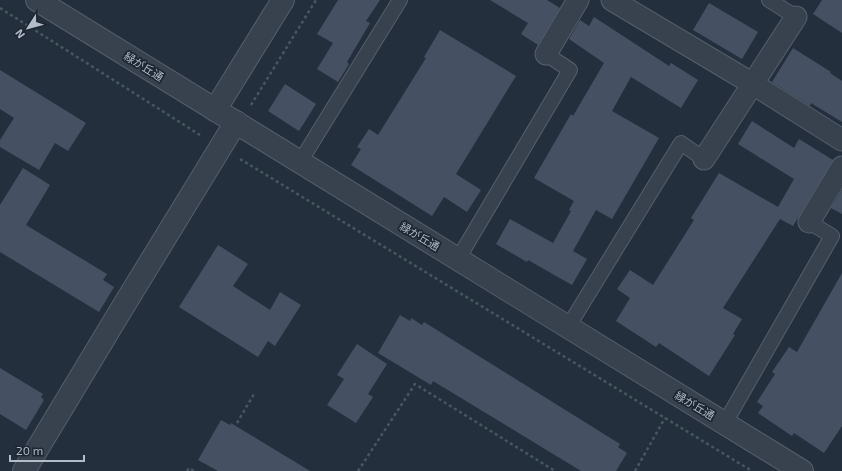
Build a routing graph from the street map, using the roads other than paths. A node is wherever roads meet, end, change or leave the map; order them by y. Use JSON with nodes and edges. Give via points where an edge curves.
{"nodes":[{"id":1,"x":37,"y":0,"type":"edge"},
{"id":2,"x":283,"y":0,"type":"edge"},
{"id":3,"x":400,"y":0,"type":"edge"},
{"id":4,"x":578,"y":0,"type":"edge"},
{"id":5,"x":612,"y":0,"type":"edge"},
{"id":6,"x":769,"y":0,"type":"edge"},
{"id":7,"x":796,"y":17,"type":"joint"},
{"id":8,"x":546,"y":54,"type":"joint"},
{"id":9,"x":753,"y":84,"type":"junction"},
{"id":10,"x":215,"y":110,"type":"junction"},
{"id":11,"x":236,"y":122,"type":"junction"},
{"id":12,"x":842,"y":140,"type":"edge"},
{"id":13,"x":704,"y":159,"type":"joint"},
{"id":14,"x":300,"y":162,"type":"junction"},
{"id":15,"x":842,"y":167,"type":"edge"},
{"id":16,"x":809,"y":222,"type":"joint"},
{"id":17,"x":458,"y":259,"type":"junction"},
{"id":18,"x":568,"y":327,"type":"junction"},
{"id":19,"x":725,"y":423,"type":"junction"},
{"id":20,"x":24,"y":471,"type":"edge"},
{"id":21,"x":802,"y":471,"type":"edge"}],
"edges":[{"from":1,"to":10,"type":"street","name":"緑が丘通"},
{"from":2,"to":10,"type":"street"},
{"from":3,"to":14,"type":"lane"},
{"from":4,"to":8,"type":"street"},
{"from":5,"to":9,"type":"street"},
{"from":6,"to":7,"type":"lane"},
{"from":7,"to":9,"type":"street"},
{"from":8,"to":17,"type":"lane","via":[[570,70]]},
{"from":9,"to":12,"type":"street"},
{"from":9,"to":13,"type":"street"},
{"from":10,"to":11,"type":"street","name":"緑が丘通"},
{"from":11,"to":14,"type":"street","name":"緑が丘通"},
{"from":11,"to":20,"type":"street"},
{"from":13,"to":18,"type":"lane","via":[[681,143]]},
{"from":14,"to":17,"type":"street","name":"緑が丘通"},
{"from":15,"to":16,"type":"street"},
{"from":16,"to":19,"type":"lane","via":[[832,236]]},
{"from":17,"to":18,"type":"street","name":"緑が丘通"},
{"from":18,"to":19,"type":"street","name":"緑が丘通"},
{"from":19,"to":21,"type":"street","name":"緑が丘通"}]}
